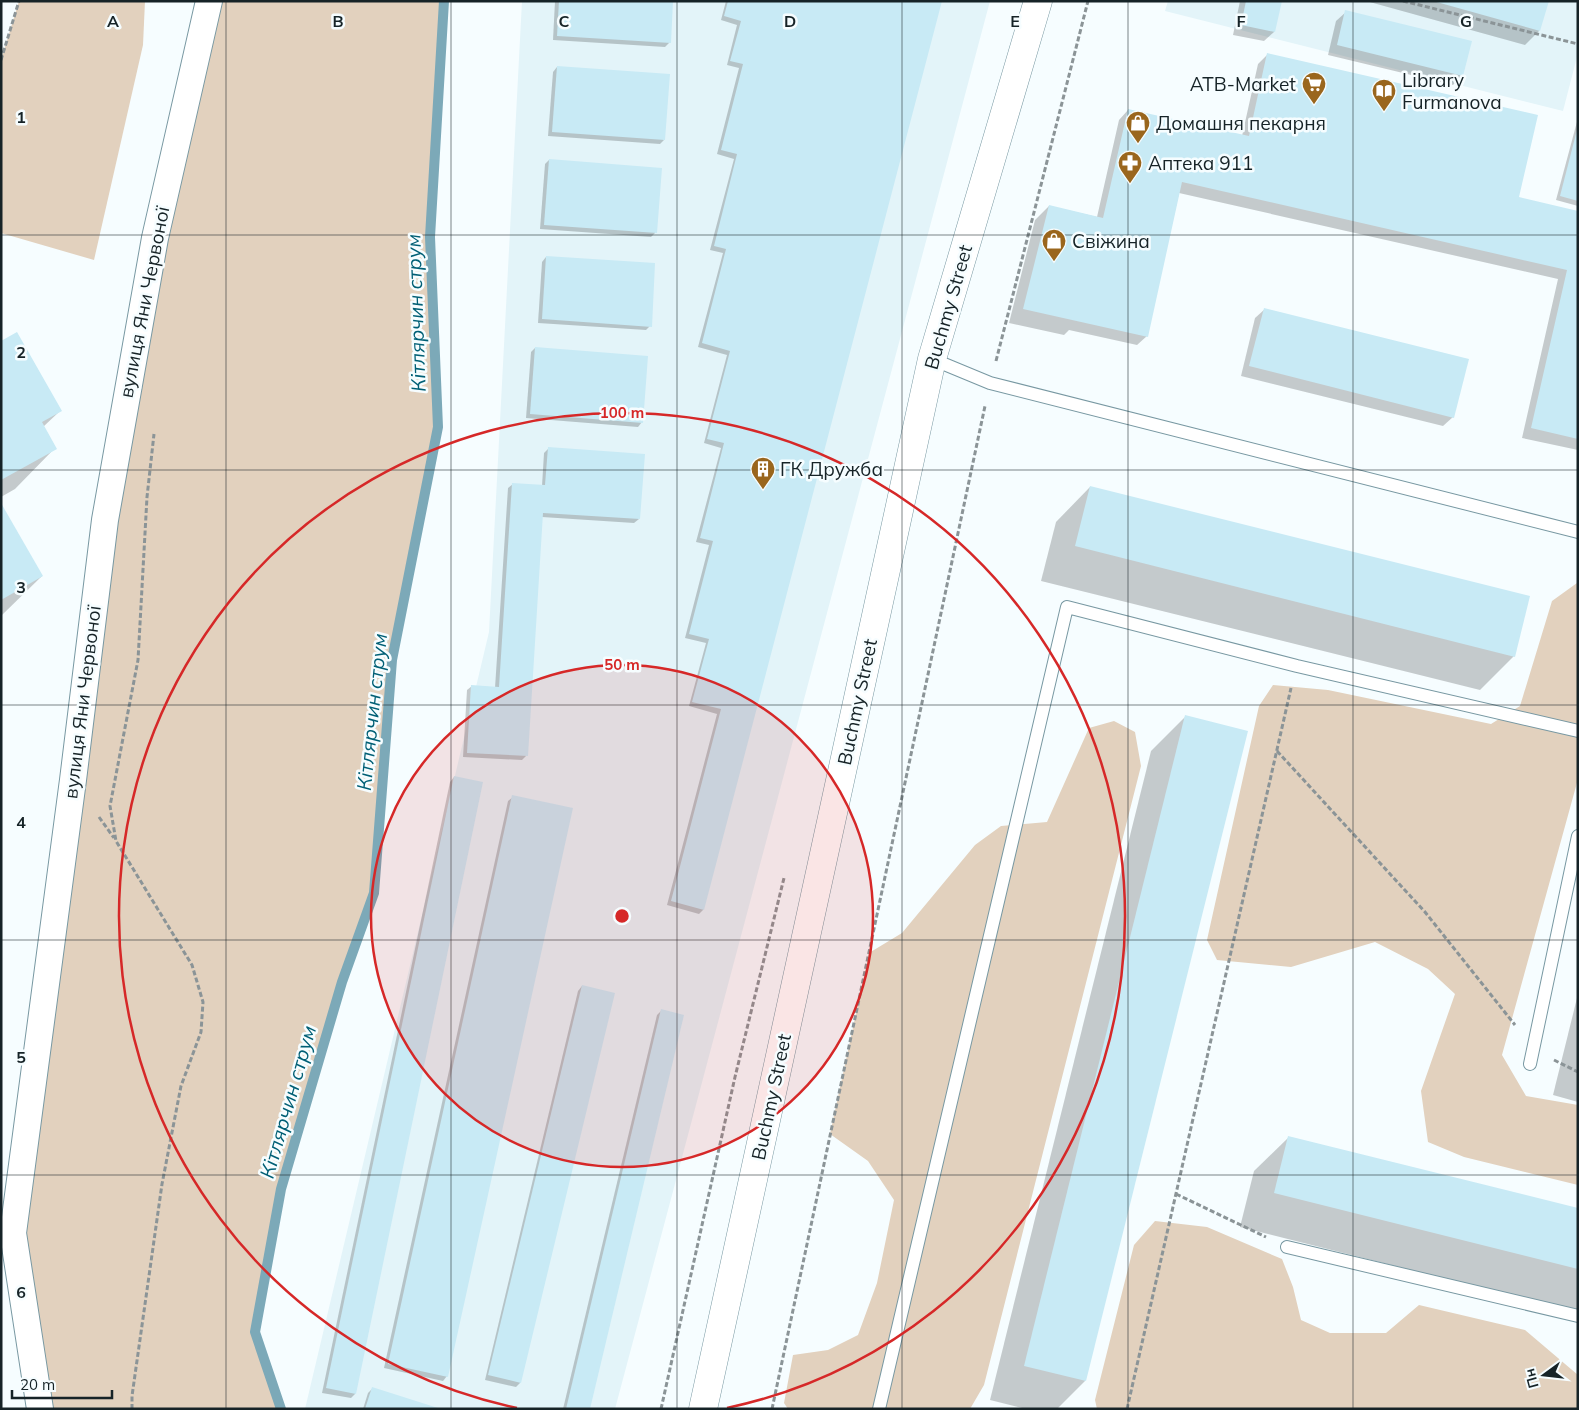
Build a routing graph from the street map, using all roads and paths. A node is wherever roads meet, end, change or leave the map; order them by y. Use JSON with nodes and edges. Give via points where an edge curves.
{"nodes":[{"id":1,"x":19,"y":1,"type":"edge"},
{"id":2,"x":210,"y":1,"type":"edge"},
{"id":3,"x":1038,"y":1,"type":"edge"},
{"id":4,"x":1088,"y":1,"type":"edge"},
{"id":5,"x":1403,"y":1,"type":"edge"},
{"id":6,"x":1578,"y":44,"type":"edge"},
{"id":7,"x":1,"y":60,"type":"edge"},
{"id":8,"x":932,"y":359,"type":"junction"},
{"id":9,"x":990,"y":382,"type":"junction"},
{"id":10,"x":154,"y":427,"type":"dead end"},
{"id":11,"x":1578,"y":532,"type":"edge"},
{"id":12,"x":1297,"y":666,"type":"junction"},
{"id":13,"x":1578,"y":731,"type":"edge"},
{"id":14,"x":1277,"y":751,"type":"junction"},
{"id":15,"x":1578,"y":836,"type":"edge"},
{"id":16,"x":1534,"y":1048,"type":"junction"},
{"id":17,"x":1530,"y":1064,"type":"dead end"},
{"id":18,"x":1578,"y":1072,"type":"edge"},
{"id":19,"x":1176,"y":1194,"type":"junction"},
{"id":20,"x":1287,"y":1247,"type":"joint"},
{"id":21,"x":1578,"y":1316,"type":"edge"},
{"id":22,"x":40,"y":1409,"type":"edge"},
{"id":23,"x":132,"y":1409,"type":"edge"},
{"id":24,"x":703,"y":1409,"type":"edge"},
{"id":25,"x":772,"y":1409,"type":"edge"},
{"id":26,"x":879,"y":1409,"type":"edge"},
{"id":27,"x":1127,"y":1409,"type":"edge"}],
"edges":[{"from":1,"to":7,"type":"path"},
{"from":2,"to":22,"type":"street","name":"вулиця Яни Червоної","via":[[154,238],[105,520],[14,1233]]},
{"from":3,"to":8,"type":"street","name":"Buchmy Street"},
{"from":4,"to":9,"type":"path"},
{"from":5,"to":6,"type":"path"},
{"from":8,"to":9,"type":"lane"},
{"from":8,"to":24,"type":"street","name":"Buchmy Street"},
{"from":9,"to":11,"type":"lane"},
{"from":9,"to":25,"type":"path"},
{"from":10,"to":23,"type":"path","via":[[138,660],[110,806],[116,840],[192,965],[203,1002],[201,1032],[182,1086],[162,1184]]},
{"from":12,"to":13,"type":"lane"},
{"from":12,"to":14,"type":"path"},
{"from":12,"to":26,"type":"lane","via":[[1067,607]]},
{"from":14,"to":16,"type":"path","via":[[1425,912]]},
{"from":14,"to":19,"type":"path"},
{"from":15,"to":16,"type":"lane"},
{"from":16,"to":17,"type":"lane"},
{"from":16,"to":18,"type":"path"},
{"from":19,"to":20,"type":"path"},
{"from":19,"to":27,"type":"path"},
{"from":20,"to":21,"type":"lane"}]}
